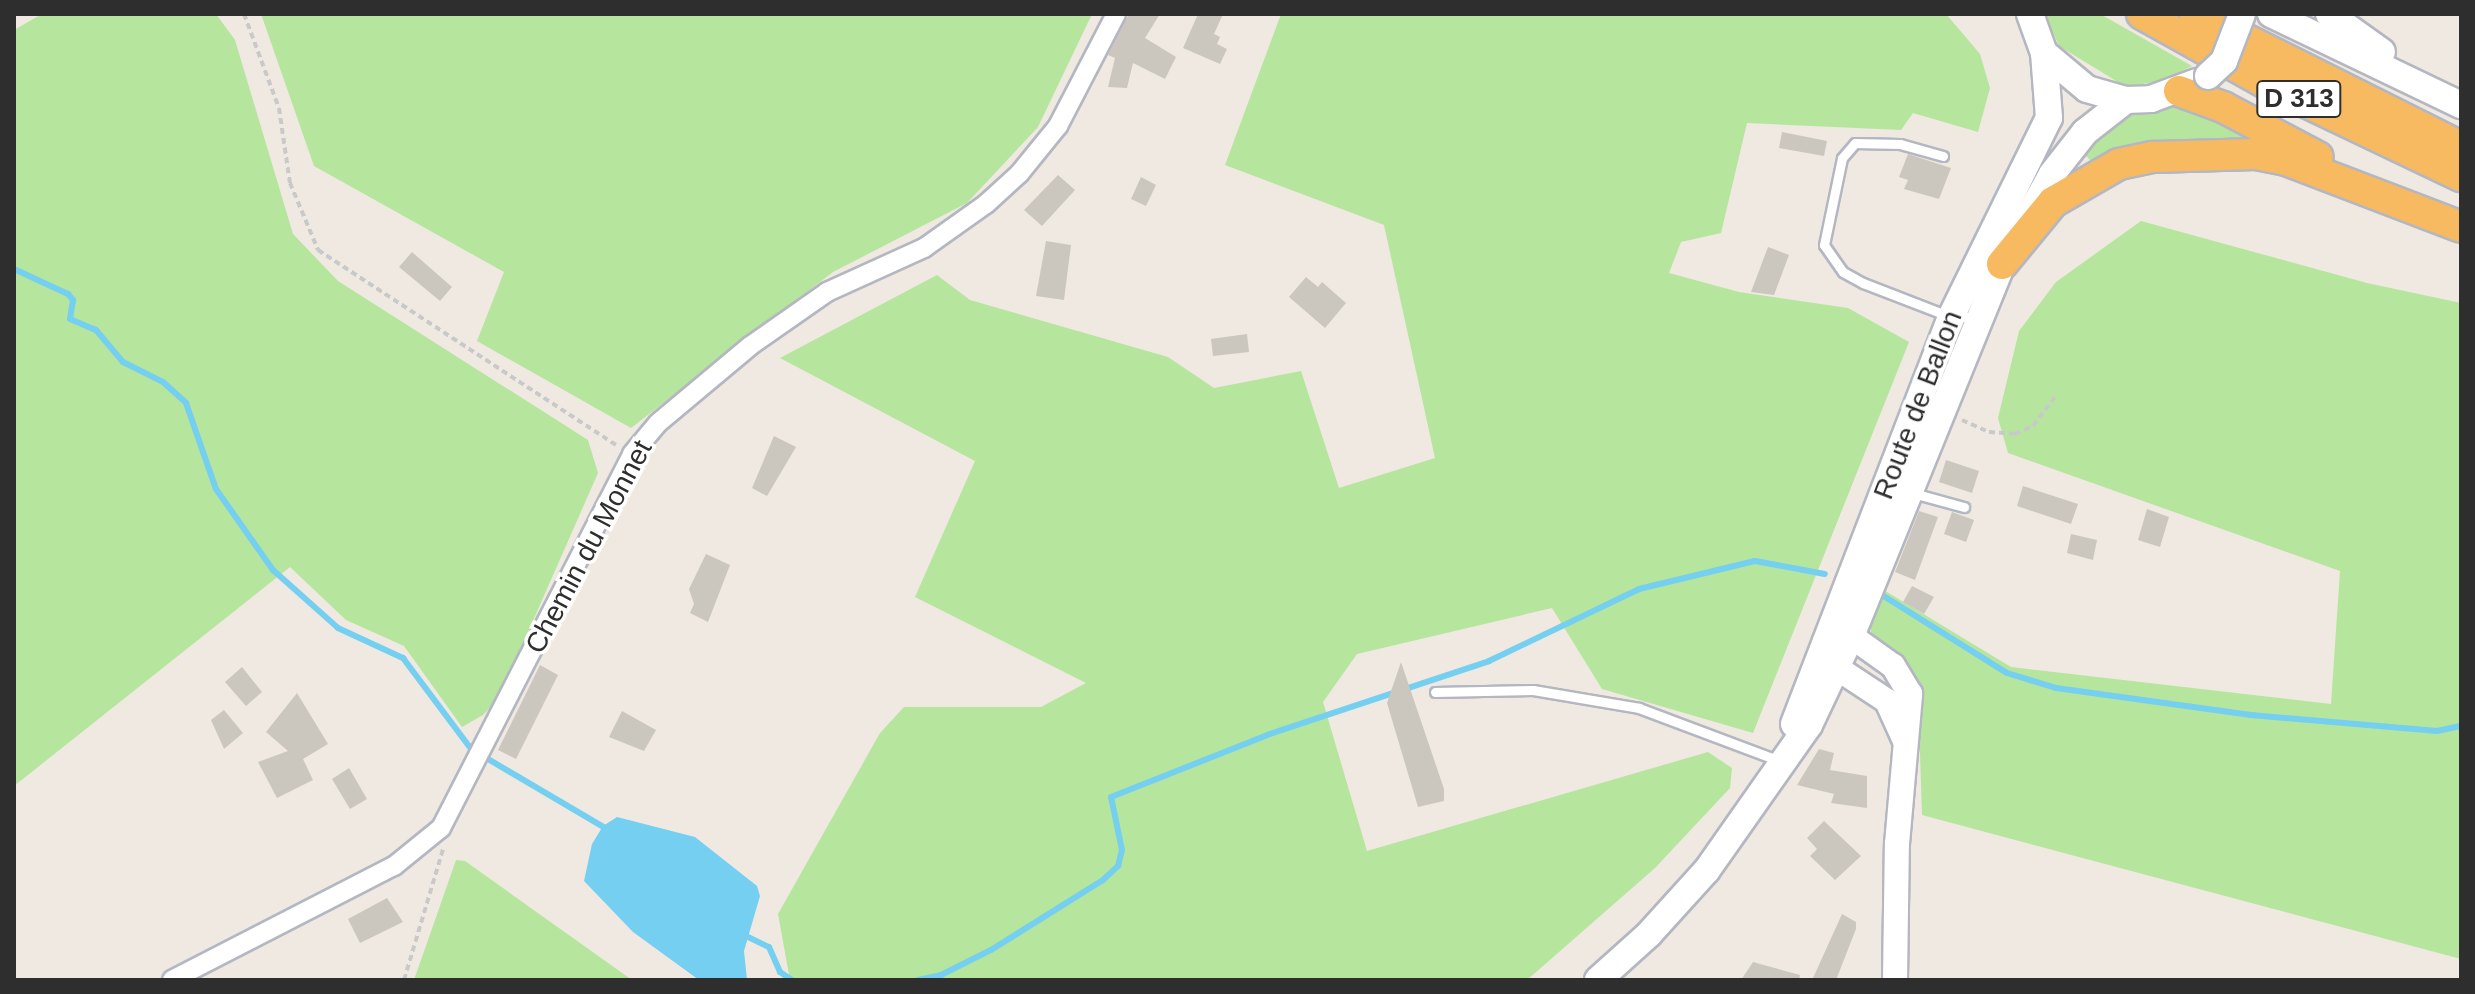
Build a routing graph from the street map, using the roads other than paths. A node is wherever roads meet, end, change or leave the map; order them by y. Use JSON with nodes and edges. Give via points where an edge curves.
{"nodes":[{"id":1,"x":1116,"y":14,"type":"edge"},
{"id":2,"x":2030,"y":14,"type":"edge"},
{"id":3,"x":2142,"y":14,"type":"edge"},
{"id":4,"x":2195,"y":14,"type":"edge"},
{"id":5,"x":2242,"y":14,"type":"edge"},
{"id":6,"x":2271,"y":14,"type":"edge"},
{"id":7,"x":2329,"y":14,"type":"edge"},
{"id":8,"x":2044,"y":53,"type":"junction"},
{"id":9,"x":2420,"y":87,"type":"junction"},
{"id":10,"x":2179,"y":91,"type":"junction"},
{"id":11,"x":2126,"y":100,"type":"junction"},
{"id":12,"x":2461,"y":105,"type":"edge"},
{"id":13,"x":2461,"y":147,"type":"edge"},
{"id":14,"x":1943,"y":156,"type":"dead end"},
{"id":15,"x":2461,"y":176,"type":"edge"},
{"id":16,"x":2427,"y":214,"type":"junction"},
{"id":17,"x":2461,"y":227,"type":"edge"},
{"id":18,"x":2002,"y":264,"type":"junction"},
{"id":19,"x":1951,"y":317,"type":"junction"},
{"id":20,"x":1979,"y":317,"type":"junction"},
{"id":21,"x":1898,"y":487,"type":"junction"},
{"id":22,"x":1964,"y":507,"type":"dead end"},
{"id":23,"x":1838,"y":639,"type":"junction"},
{"id":24,"x":1837,"y":668,"type":"junction"},
{"id":25,"x":1435,"y":692,"type":"dead end"},
{"id":26,"x":1905,"y":741,"type":"junction"},
{"id":27,"x":1780,"y":761,"type":"junction"},
{"id":28,"x":172,"y":980,"type":"edge"},
{"id":29,"x":1598,"y":980,"type":"edge"},
{"id":30,"x":1895,"y":980,"type":"edge"}],
"edges":[{"from":1,"to":28,"type":"street","name":"Chemin du Monnet","via":[[1058,126],[1019,174],[924,248],[827,292],[750,346],[658,423],[632,454],[441,828],[394,866],[357,887]]},
{"from":2,"to":8,"type":"main road"},
{"from":3,"to":15,"type":"highway","number":"D 313","via":[[2268,84]]},
{"from":4,"to":13,"type":"highway","number":"D 313"},
{"from":5,"to":10,"type":"main road","bridge":true,"via":[[2231,47],[2208,76]]},
{"from":6,"to":9,"type":"main road"},
{"from":7,"to":9,"type":"main road","via":[[2358,39],[2397,60]]},
{"from":8,"to":11,"type":"main road","via":[[2087,89]]},
{"from":8,"to":19,"type":"main road","name":"Route de Ballon","via":[[2049,118]]},
{"from":9,"to":12,"type":"main road"},
{"from":10,"to":11,"type":"main road"},
{"from":10,"to":16,"type":"highway","via":[[2223,107]]},
{"from":11,"to":18,"type":"main road","name":"Route de Ballon","via":[[2085,132],[2052,174]]},
{"from":14,"to":19,"type":"lane","via":[[1900,144],[1855,143],[1842,158],[1824,245],[1843,272]]},
{"from":16,"to":17,"type":"highway"},
{"from":16,"to":18,"type":"highway","via":[[2286,160],[2256,154],[2153,157],[2119,164],[2053,202]]},
{"from":18,"to":20,"type":"main road","name":"Route de Ballon"},
{"from":19,"to":20,"type":"lane"},
{"from":19,"to":21,"type":"main road","name":"Route de Ballon"},
{"from":20,"to":21,"type":"main road","name":"Route de Ballon","via":[[1942,410]]},
{"from":21,"to":22,"type":"lane"},
{"from":21,"to":23,"type":"main road","name":"Route de Ballon"},
{"from":23,"to":24,"type":"main road","name":"Route de Ballon"},
{"from":23,"to":26,"type":"street","via":[[1893,666],[1904,681],[1910,708]]},
{"from":23,"to":27,"type":"main road","name":"Route de Ballon"},
{"from":24,"to":26,"type":"street","via":[[1887,701]]},
{"from":24,"to":27,"type":"main road","name":"Route de Ballon","via":[[1809,725]]},
{"from":25,"to":27,"type":"lane","via":[[1533,690],[1639,708]]},
{"from":26,"to":30,"type":"street"},
{"from":27,"to":29,"type":"main road","name":"Route de Ballon","via":[[1707,870]]}]}
